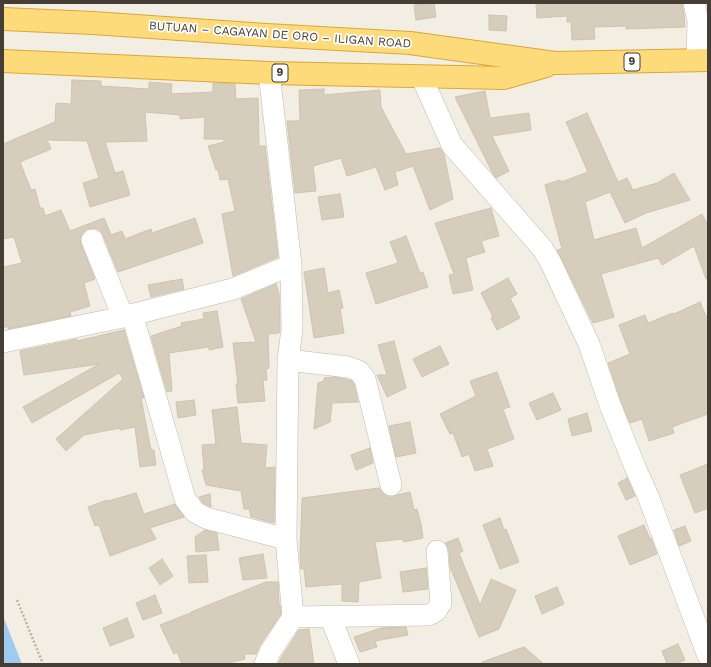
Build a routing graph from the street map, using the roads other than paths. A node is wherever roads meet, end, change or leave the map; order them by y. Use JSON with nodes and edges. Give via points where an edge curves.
{"nodes":[{"id":1,"x":694,"y":3,"type":"edge"},
{"id":2,"x":3,"y":19,"type":"edge"},
{"id":3,"x":703,"y":60,"type":"edge"},
{"id":4,"x":3,"y":61,"type":"edge"},
{"id":5,"x":555,"y":63,"type":"junction"},
{"id":6,"x":269,"y":73,"type":"junction"},
{"id":7,"x":420,"y":76,"type":"junction"},
{"id":8,"x":92,"y":240,"type":"dead end"},
{"id":9,"x":291,"y":265,"type":"junction"},
{"id":10,"x":128,"y":315,"type":"junction"},
{"id":11,"x":3,"y":342,"type":"edge"},
{"id":12,"x":288,"y":360,"type":"junction"},
{"id":13,"x":391,"y":485,"type":"dead end"},
{"id":14,"x":286,"y":539,"type":"junction"},
{"id":15,"x":438,"y":551,"type":"dead end"},
{"id":16,"x":330,"y":616,"type":"junction"},
{"id":17,"x":293,"y":617,"type":"junction"},
{"id":18,"x":708,"y":656,"type":"edge"},
{"id":19,"x":265,"y":664,"type":"edge"},
{"id":20,"x":349,"y":664,"type":"edge"}],
"edges":[{"from":1,"to":3,"type":"street"},
{"from":2,"to":5,"type":"highway","name":"BUTUAN – CAGAYAN DE ORO – ILIGAN ROAD","number":"9","via":[[410,43]]},
{"from":3,"to":5,"type":"highway","name":"BUTUAN – CAGAYAN DE ORO – ILIGAN ROAD","number":"9"},
{"from":4,"to":6,"type":"highway","name":"BUTUAN – CAGAYAN DE ORO – ILIGAN ROAD","number":"9"},
{"from":5,"to":7,"type":"highway","name":"BUTUAN – CAGAYAN DE ORO – ILIGAN ROAD","number":"9","via":[[504,78]]},
{"from":6,"to":7,"type":"highway","name":"BUTUAN – CAGAYAN DE ORO – ILIGAN ROAD","number":"9"},
{"from":6,"to":9,"type":"street"},
{"from":7,"to":18,"type":"street","via":[[452,145],[542,248],[550,261],[589,344],[610,405],[648,496]]},
{"from":8,"to":10,"type":"street"},
{"from":9,"to":10,"type":"street","via":[[233,289]]},
{"from":9,"to":12,"type":"street","via":[[292,329]]},
{"from":10,"to":11,"type":"street"},
{"from":10,"to":14,"type":"street","via":[[186,499],[196,512],[206,518]]},
{"from":12,"to":13,"type":"street","via":[[348,367],[359,371],[365,379]]},
{"from":12,"to":14,"type":"street"},
{"from":14,"to":17,"type":"street"},
{"from":15,"to":16,"type":"street","via":[[441,603],[429,615]]},
{"from":16,"to":17,"type":"street"},
{"from":16,"to":20,"type":"street"},
{"from":17,"to":19,"type":"street"}]}
